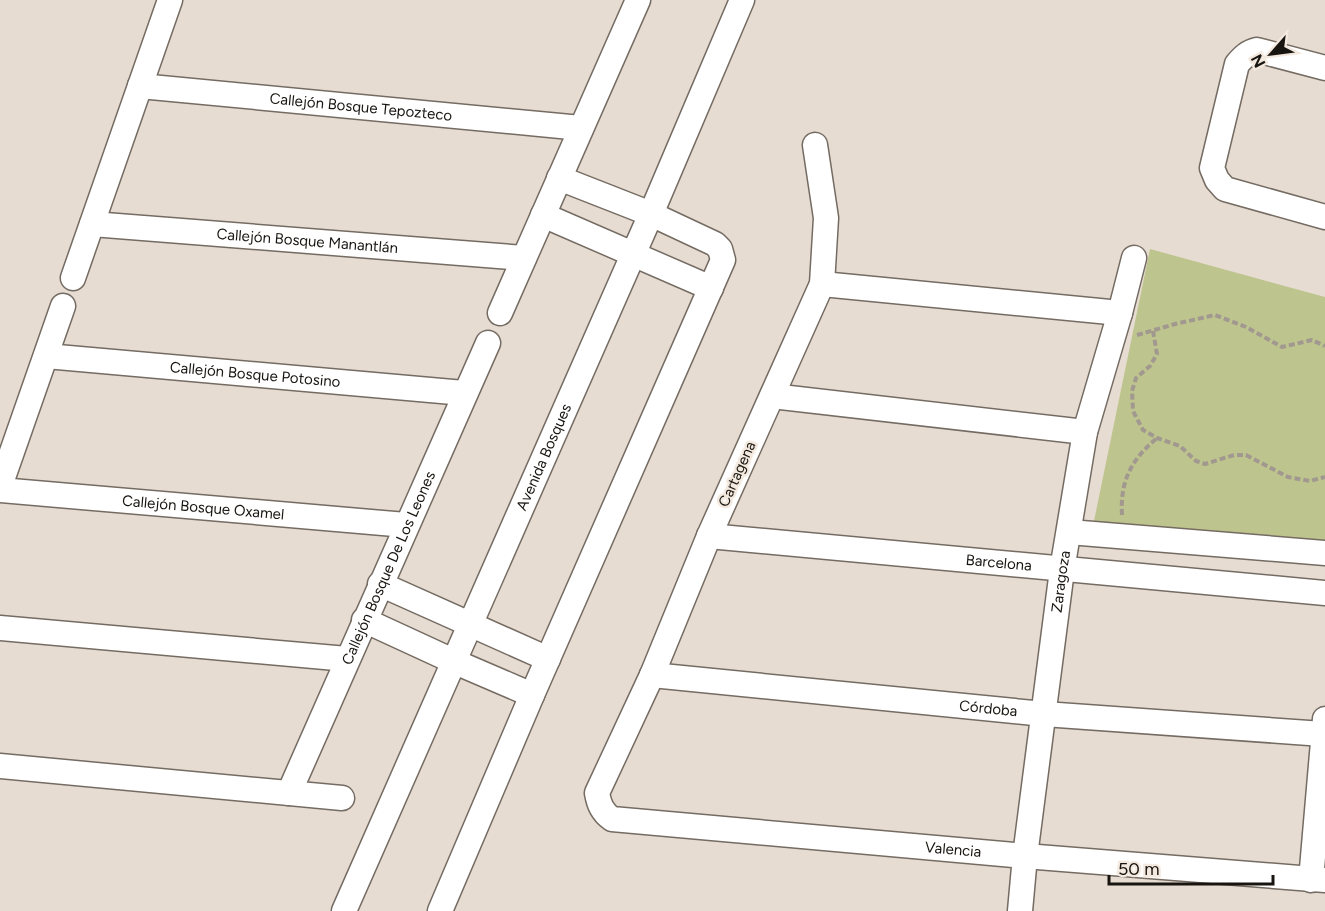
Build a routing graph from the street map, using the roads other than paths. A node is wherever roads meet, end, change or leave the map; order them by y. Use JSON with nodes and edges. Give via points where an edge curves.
{"nodes":[{"id":1,"x":170,"y":0,"type":"edge"},
{"id":2,"x":638,"y":0,"type":"edge"},
{"id":3,"x":742,"y":0,"type":"edge"},
{"id":4,"x":1325,"y":68,"type":"edge"},
{"id":5,"x":140,"y":86,"type":"junction"},
{"id":6,"x":581,"y":128,"type":"junction"},
{"id":7,"x":815,"y":145,"type":"dead end"},
{"id":8,"x":559,"y":178,"type":"junction"},
{"id":9,"x":651,"y":214,"type":"junction"},
{"id":10,"x":543,"y":215,"type":"junction"},
{"id":11,"x":1325,"y":217,"type":"edge"},
{"id":12,"x":92,"y":224,"type":"junction"},
{"id":13,"x":633,"y":255,"type":"junction"},
{"id":14,"x":524,"y":258,"type":"junction"},
{"id":15,"x":1134,"y":258,"type":"dead end"},
{"id":16,"x":73,"y":278,"type":"dead end"},
{"id":17,"x":822,"y":284,"type":"junction"},
{"id":18,"x":711,"y":288,"type":"junction"},
{"id":19,"x":63,"y":306,"type":"dead end"},
{"id":20,"x":500,"y":313,"type":"dead end"},
{"id":21,"x":1120,"y":313,"type":"junction"},
{"id":22,"x":488,"y":343,"type":"dead end"},
{"id":23,"x":46,"y":356,"type":"junction"},
{"id":24,"x":464,"y":393,"type":"junction"},
{"id":25,"x":772,"y":396,"type":"junction"},
{"id":26,"x":1084,"y":432,"type":"junction"},
{"id":27,"x":0,"y":488,"type":"edge"},
{"id":28,"x":406,"y":525,"type":"junction"},
{"id":29,"x":1069,"y":532,"type":"junction"},
{"id":30,"x":709,"y":536,"type":"junction"},
{"id":31,"x":1220,"y":543,"type":"junction"},
{"id":32,"x":1325,"y":553,"type":"edge"},
{"id":33,"x":1062,"y":570,"type":"junction"},
{"id":34,"x":380,"y":584,"type":"junction"},
{"id":35,"x":1218,"y":584,"type":"junction"},
{"id":36,"x":1325,"y":593,"type":"edge"},
{"id":37,"x":364,"y":620,"type":"junction"},
{"id":38,"x":470,"y":624,"type":"junction"},
{"id":39,"x":0,"y":628,"type":"edge"},
{"id":40,"x":347,"y":659,"type":"junction"},
{"id":41,"x":548,"y":659,"type":"junction"},
{"id":42,"x":453,"y":661,"type":"junction"},
{"id":43,"x":652,"y":675,"type":"junction"},
{"id":44,"x":532,"y":695,"type":"junction"},
{"id":45,"x":1044,"y":714,"type":"junction"},
{"id":46,"x":1324,"y":727,"type":"edge"},
{"id":47,"x":0,"y":766,"type":"edge"},
{"id":48,"x":597,"y":792,"type":"joint"},
{"id":49,"x":289,"y":793,"type":"junction"},
{"id":50,"x":342,"y":798,"type":"dead end"},
{"id":51,"x":1025,"y":856,"type":"junction"},
{"id":52,"x":1318,"y":880,"type":"edge"},
{"id":53,"x":344,"y":911,"type":"edge"},
{"id":54,"x":440,"y":911,"type":"edge"},
{"id":55,"x":1020,"y":911,"type":"edge"}],
"edges":[{"from":1,"to":5,"type":"street"},
{"from":2,"to":6,"type":"street"},
{"from":3,"to":9,"type":"street","name":"Avenida Bosques"},
{"from":4,"to":11,"type":"street","via":[[1257,50],[1248,52],[1237,63],[1212,168],[1216,180],[1226,189]]},
{"from":5,"to":6,"type":"street","name":"Callejón Bosque Tepozteco"},
{"from":5,"to":12,"type":"street"},
{"from":6,"to":8,"type":"street"},
{"from":7,"to":17,"type":"street","name":"Cartagena","via":[[826,218]]},
{"from":8,"to":9,"type":"street"},
{"from":8,"to":10,"type":"street"},
{"from":9,"to":13,"type":"street","name":"Avenida Bosques"},
{"from":9,"to":18,"type":"street","via":[[720,249],[723,260]]},
{"from":10,"to":13,"type":"street"},
{"from":10,"to":14,"type":"street"},
{"from":12,"to":14,"type":"street","name":"Callejón Bosque Manantlán"},
{"from":12,"to":16,"type":"street"},
{"from":13,"to":18,"type":"street"},
{"from":13,"to":38,"type":"street","name":"Avenida Bosques"},
{"from":14,"to":20,"type":"street"},
{"from":15,"to":21,"type":"street","name":"Zaragoza"},
{"from":17,"to":21,"type":"street"},
{"from":17,"to":25,"type":"street","name":"Cartagena"},
{"from":18,"to":41,"type":"street"},
{"from":19,"to":23,"type":"street"},
{"from":21,"to":26,"type":"street","name":"Zaragoza"},
{"from":22,"to":24,"type":"street","name":"Callejón Bosque De Los Leones"},
{"from":23,"to":24,"type":"street","name":"Callejón Bosque Potosino"},
{"from":23,"to":27,"type":"street"},
{"from":24,"to":28,"type":"street","name":"Callejón Bosque De Los Leones"},
{"from":25,"to":26,"type":"street"},
{"from":25,"to":30,"type":"street","name":"Cartagena"},
{"from":26,"to":29,"type":"street","name":"Zaragoza"},
{"from":27,"to":28,"type":"street","name":"Callejón Bosque Oxamel"},
{"from":28,"to":34,"type":"street","name":"Callejón Bosque De Los Leones"},
{"from":29,"to":31,"type":"street"},
{"from":29,"to":33,"type":"street","name":"Zaragoza"},
{"from":30,"to":33,"type":"street","name":"Barcelona"},
{"from":30,"to":43,"type":"street","name":"Cartagena"},
{"from":31,"to":32,"type":"street"},
{"from":31,"to":35,"type":"street"},
{"from":33,"to":35,"type":"street","name":"Barcelona"},
{"from":33,"to":45,"type":"street","name":"Zaragoza"},
{"from":34,"to":37,"type":"street","name":"Callejón Bosque De Los Leones"},
{"from":34,"to":38,"type":"street"},
{"from":35,"to":36,"type":"street","name":"Barcelona"},
{"from":37,"to":40,"type":"street","name":"Callejón Bosque De Los Leones"},
{"from":37,"to":42,"type":"street"},
{"from":38,"to":41,"type":"street"},
{"from":38,"to":42,"type":"street","name":"Avenida Bosques"},
{"from":39,"to":40,"type":"street"},
{"from":40,"to":49,"type":"street","name":"Callejón Bosque De Los Leones"},
{"from":41,"to":44,"type":"street"},
{"from":42,"to":44,"type":"street"},
{"from":42,"to":53,"type":"street","name":"Avenida Bosques"},
{"from":43,"to":45,"type":"street","name":"Córdoba"},
{"from":43,"to":48,"type":"street","name":"Cartagena"},
{"from":44,"to":54,"type":"street"},
{"from":45,"to":46,"type":"street","name":"Córdoba"},
{"from":45,"to":51,"type":"street","name":"Zaragoza"},
{"from":46,"to":52,"type":"street"},
{"from":47,"to":49,"type":"street"},
{"from":48,"to":51,"type":"street","name":"Valencia","via":[[601,808],[612,819]]},
{"from":49,"to":50,"type":"street"},
{"from":51,"to":52,"type":"street","name":"Valencia"},
{"from":51,"to":55,"type":"street","name":"Zaragoza"}]}
